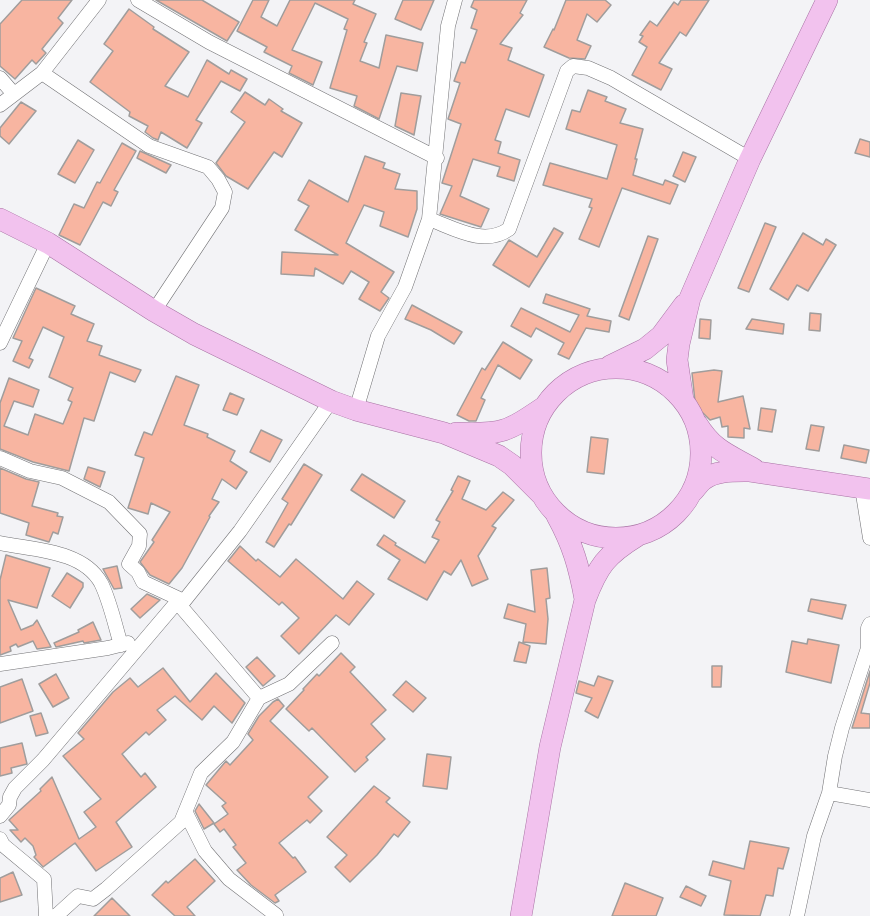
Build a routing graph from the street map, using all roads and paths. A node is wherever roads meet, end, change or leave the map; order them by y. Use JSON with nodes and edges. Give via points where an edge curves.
{"nodes":[{"id":1,"x":99,"y":0,"type":"edge"},
{"id":2,"x":138,"y":0,"type":"edge"},
{"id":3,"x":454,"y":0,"type":"edge"},
{"id":4,"x":827,"y":0,"type":"edge"},
{"id":5,"x":42,"y":73,"type":"junction"},
{"id":6,"x":0,"y":78,"type":"edge"},
{"id":7,"x":13,"y":93,"type":"junction"},
{"id":8,"x":0,"y":105,"type":"edge"},
{"id":9,"x":437,"y":158,"type":"junction"},
{"id":10,"x":750,"y":159,"type":"junction"},
{"id":11,"x":0,"y":219,"type":"edge"},
{"id":12,"x":429,"y":219,"type":"junction"},
{"id":13,"x":48,"y":243,"type":"junction"},
{"id":14,"x":690,"y":298,"type":"junction"},
{"id":15,"x":154,"y":311,"type":"junction"},
{"id":16,"x":0,"y":343,"type":"edge"},
{"id":17,"x":604,"y":369,"type":"junction"},
{"id":18,"x":683,"y":400,"type":"junction"},
{"id":19,"x":331,"y":401,"type":"junction"},
{"id":20,"x":544,"y":407,"type":"junction"},
{"id":21,"x":356,"y":410,"type":"junction"},
{"id":22,"x":696,"y":422,"type":"junction"},
{"id":23,"x":444,"y":433,"type":"junction"},
{"id":24,"x":0,"y":458,"type":"edge"},
{"id":25,"x":765,"y":475,"type":"junction"},
{"id":26,"x":866,"y":489,"type":"edge"},
{"id":27,"x":690,"y":494,"type":"junction"},
{"id":28,"x":548,"y":503,"type":"junction"},
{"id":29,"x":642,"y":533,"type":"junction"},
{"id":30,"x":870,"y":538,"type":"edge"},
{"id":31,"x":0,"y":543,"type":"edge"},
{"id":32,"x":585,"y":600,"type":"junction"},
{"id":33,"x":181,"y":602,"type":"junction"},
{"id":34,"x":869,"y":628,"type":"edge"},
{"id":35,"x":144,"y":639,"type":"junction"},
{"id":36,"x":332,"y":643,"type":"dead end"},
{"id":37,"x":121,"y":645,"type":"junction"},
{"id":38,"x":0,"y":664,"type":"edge"},
{"id":39,"x":259,"y":698,"type":"junction"},
{"id":40,"x":829,"y":793,"type":"junction"},
{"id":41,"x":870,"y":800,"type":"edge"},
{"id":42,"x":186,"y":813,"type":"junction"},
{"id":43,"x":0,"y":816,"type":"edge"},
{"id":44,"x":0,"y":839,"type":"edge"},
{"id":45,"x":276,"y":915,"type":"edge"},
{"id":46,"x":46,"y":916,"type":"edge"},
{"id":47,"x":56,"y":916,"type":"edge"},
{"id":48,"x":521,"y":916,"type":"edge"},
{"id":49,"x":797,"y":916,"type":"edge"}],
"edges":[{"from":1,"to":5,"type":"street"},
{"from":2,"to":9,"type":"street","via":[[209,42]]},
{"from":3,"to":9,"type":"street","via":[[441,87]]},
{"from":4,"to":10,"type":"main road"},
{"from":5,"to":7,"type":"street"},
{"from":5,"to":15,"type":"street","via":[[149,146],[208,167],[225,192],[222,208]]},
{"from":6,"to":7,"type":"street"},
{"from":7,"to":8,"type":"street"},
{"from":9,"to":12,"type":"street"},
{"from":10,"to":12,"type":"street","via":[[611,78],[573,66],[567,71],[509,229],[478,238]]},
{"from":10,"to":14,"type":"main road"},
{"from":11,"to":13,"type":"main road"},
{"from":12,"to":21,"type":"street","via":[[405,287],[378,336]]},
{"from":13,"to":15,"type":"main road"},
{"from":13,"to":16,"type":"street"},
{"from":14,"to":17,"type":"main road","via":[[645,350]]},
{"from":14,"to":18,"type":"main road","via":[[677,360]]},
{"from":15,"to":19,"type":"main road"},
{"from":17,"to":18,"type":"main road","via":[[634,370],[661,381]]},
{"from":17,"to":20,"type":"main road","via":[[581,375],[560,388]]},
{"from":18,"to":22,"type":"main road"},
{"from":19,"to":21,"type":"main road"},
{"from":19,"to":33,"type":"street","via":[[240,531]]},
{"from":20,"to":23,"type":"main road","via":[[498,433]]},
{"from":20,"to":28,"type":"main road","via":[[534,428],[531,451],[533,474]]},
{"from":21,"to":23,"type":"main road"},
{"from":22,"to":25,"type":"main road","via":[[705,437],[723,453]]},
{"from":22,"to":27,"type":"main road","via":[[701,458]]},
{"from":23,"to":28,"type":"main road","via":[[499,456]]},
{"from":24,"to":33,"type":"street","via":[[30,471],[62,478],[109,502],[140,534],[139,546],[129,564],[142,582]]},
{"from":25,"to":26,"type":"main road"},
{"from":25,"to":27,"type":"main road","via":[[722,472],[703,480]]},
{"from":26,"to":30,"type":"street"},
{"from":27,"to":29,"type":"main road","via":[[670,518]]},
{"from":28,"to":29,"type":"main road","via":[[573,526],[595,535],[619,537]]},
{"from":28,"to":32,"type":"main road","via":[[574,550]]},
{"from":29,"to":32,"type":"main road","via":[[612,553],[594,577]]},
{"from":31,"to":37,"type":"street","via":[[62,555],[88,565],[102,585]]},
{"from":32,"to":48,"type":"main road","via":[[550,747]]},
{"from":33,"to":35,"type":"street"},
{"from":33,"to":39,"type":"street"},
{"from":34,"to":40,"type":"street"},
{"from":35,"to":37,"type":"street"},
{"from":35,"to":43,"type":"street","via":[[15,788]]},
{"from":36,"to":39,"type":"street","via":[[289,684]]},
{"from":37,"to":38,"type":"street"},
{"from":39,"to":42,"type":"street","via":[[233,742],[201,773]]},
{"from":40,"to":41,"type":"street"},
{"from":40,"to":49,"type":"street","via":[[814,836]]},
{"from":42,"to":45,"type":"street","via":[[205,851],[229,879]]},
{"from":42,"to":47,"type":"street","via":[[181,822],[106,889],[93,899],[78,896]]},
{"from":44,"to":46,"type":"street","via":[[44,879]]}]}
